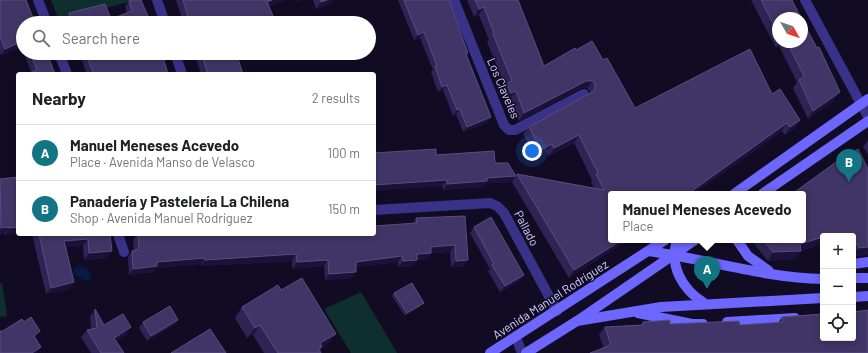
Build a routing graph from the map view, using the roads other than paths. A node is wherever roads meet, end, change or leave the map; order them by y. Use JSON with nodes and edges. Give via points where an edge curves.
{"nodes":[{"id":1,"x":38,"y":0,"type":"edge"},
{"id":2,"x":157,"y":0,"type":"edge"},
{"id":3,"x":454,"y":0,"type":"edge"},
{"id":4,"x":805,"y":0,"type":"edge"},
{"id":5,"x":44,"y":16,"type":"edge"},
{"id":6,"x":163,"y":16,"type":"edge"},
{"id":7,"x":62,"y":60,"type":"edge"},
{"id":8,"x":177,"y":60,"type":"edge"},
{"id":9,"x":67,"y":72,"type":"edge"},
{"id":10,"x":181,"y":72,"type":"edge"},
{"id":11,"x":584,"y":94,"type":"dead end"},
{"id":12,"x":864,"y":101,"type":"edge"},
{"id":13,"x":868,"y":117,"type":"edge"},
{"id":14,"x":868,"y":121,"type":"edge"},
{"id":15,"x":738,"y":191,"type":"edge"},
{"id":16,"x":766,"y":191,"type":"edge"},
{"id":17,"x":376,"y":210,"type":"edge"},
{"id":18,"x":119,"y":236,"type":"edge"},
{"id":19,"x":660,"y":243,"type":"edge"},
{"id":20,"x":676,"y":243,"type":"edge"},
{"id":21,"x":691,"y":243,"type":"edge"},
{"id":22,"x":739,"y":243,"type":"edge"},
{"id":23,"x":648,"y":251,"type":"junction"},
{"id":24,"x":124,"y":252,"type":"dead end"},
{"id":25,"x":674,"y":255,"type":"junction"},
{"id":26,"x":868,"y":262,"type":"edge"},
{"id":27,"x":856,"y":264,"type":"edge"},
{"id":28,"x":820,"y":274,"type":"edge"},
{"id":29,"x":776,"y":275,"type":"junction"},
{"id":30,"x":856,"y":278,"type":"edge"},
{"id":31,"x":868,"y":278,"type":"edge"},
{"id":32,"x":812,"y":279,"type":"junction"},
{"id":33,"x":820,"y":279,"type":"edge"},
{"id":34,"x":856,"y":296,"type":"edge"},
{"id":35,"x":868,"y":296,"type":"edge"},
{"id":36,"x":820,"y":298,"type":"edge"},
{"id":37,"x":704,"y":303,"type":"junction"},
{"id":38,"x":557,"y":311,"type":"junction"},
{"id":39,"x":630,"y":312,"type":"junction"},
{"id":40,"x":807,"y":317,"type":"edge"},
{"id":41,"x":577,"y":321,"type":"junction"},
{"id":42,"x":516,"y":337,"type":"junction"},
{"id":43,"x":490,"y":353,"type":"edge"},
{"id":44,"x":522,"y":353,"type":"edge"},
{"id":45,"x":526,"y":353,"type":"edge"}],
"edges":[{"from":1,"to":5,"type":"street"},
{"from":2,"to":6,"type":"street"},
{"from":3,"to":11,"type":"street","name":"Los Claveles","via":[[504,125],[509,130],[515,130]]},
{"from":4,"to":12,"type":"street"},
{"from":7,"to":9,"type":"street"},
{"from":8,"to":10,"type":"street"},
{"from":12,"to":13,"type":"street"},
{"from":12,"to":15,"type":"main road"},
{"from":14,"to":16,"type":"main road"},
{"from":17,"to":38,"type":"street","name":"Pallado","via":[[490,203],[497,206],[504,213]]},
{"from":18,"to":24,"type":"street"},
{"from":19,"to":23,"type":"main road","name":"Avenida Manuel Rodríguez"},
{"from":20,"to":25,"type":"main road"},
{"from":21,"to":25,"type":"main road"},
{"from":22,"to":29,"type":"main road","via":[[748,256]]},
{"from":23,"to":25,"type":"main road"},
{"from":23,"to":38,"type":"main road","name":"Avenida Manuel Rodríguez"},
{"from":25,"to":29,"type":"main road"},
{"from":25,"to":37,"type":"main road","via":[[678,274],[684,285]]},
{"from":25,"to":41,"type":"main road"},
{"from":26,"to":27,"type":"main road"},
{"from":28,"to":32,"type":"main road"},
{"from":29,"to":32,"type":"main road"},
{"from":30,"to":31,"type":"main road"},
{"from":32,"to":33,"type":"main road"},
{"from":34,"to":35,"type":"main road"},
{"from":36,"to":37,"type":"main road"},
{"from":37,"to":39,"type":"main road"},
{"from":38,"to":42,"type":"main road","name":"Avenida Manuel Rodríguez"},
{"from":39,"to":40,"type":"main road","via":[[692,324]]},
{"from":39,"to":41,"type":"main road"},
{"from":41,"to":45,"type":"main road"},
{"from":42,"to":43,"type":"main road","name":"Avenida Manuel Rodríguez"},
{"from":42,"to":44,"type":"street"}]}
